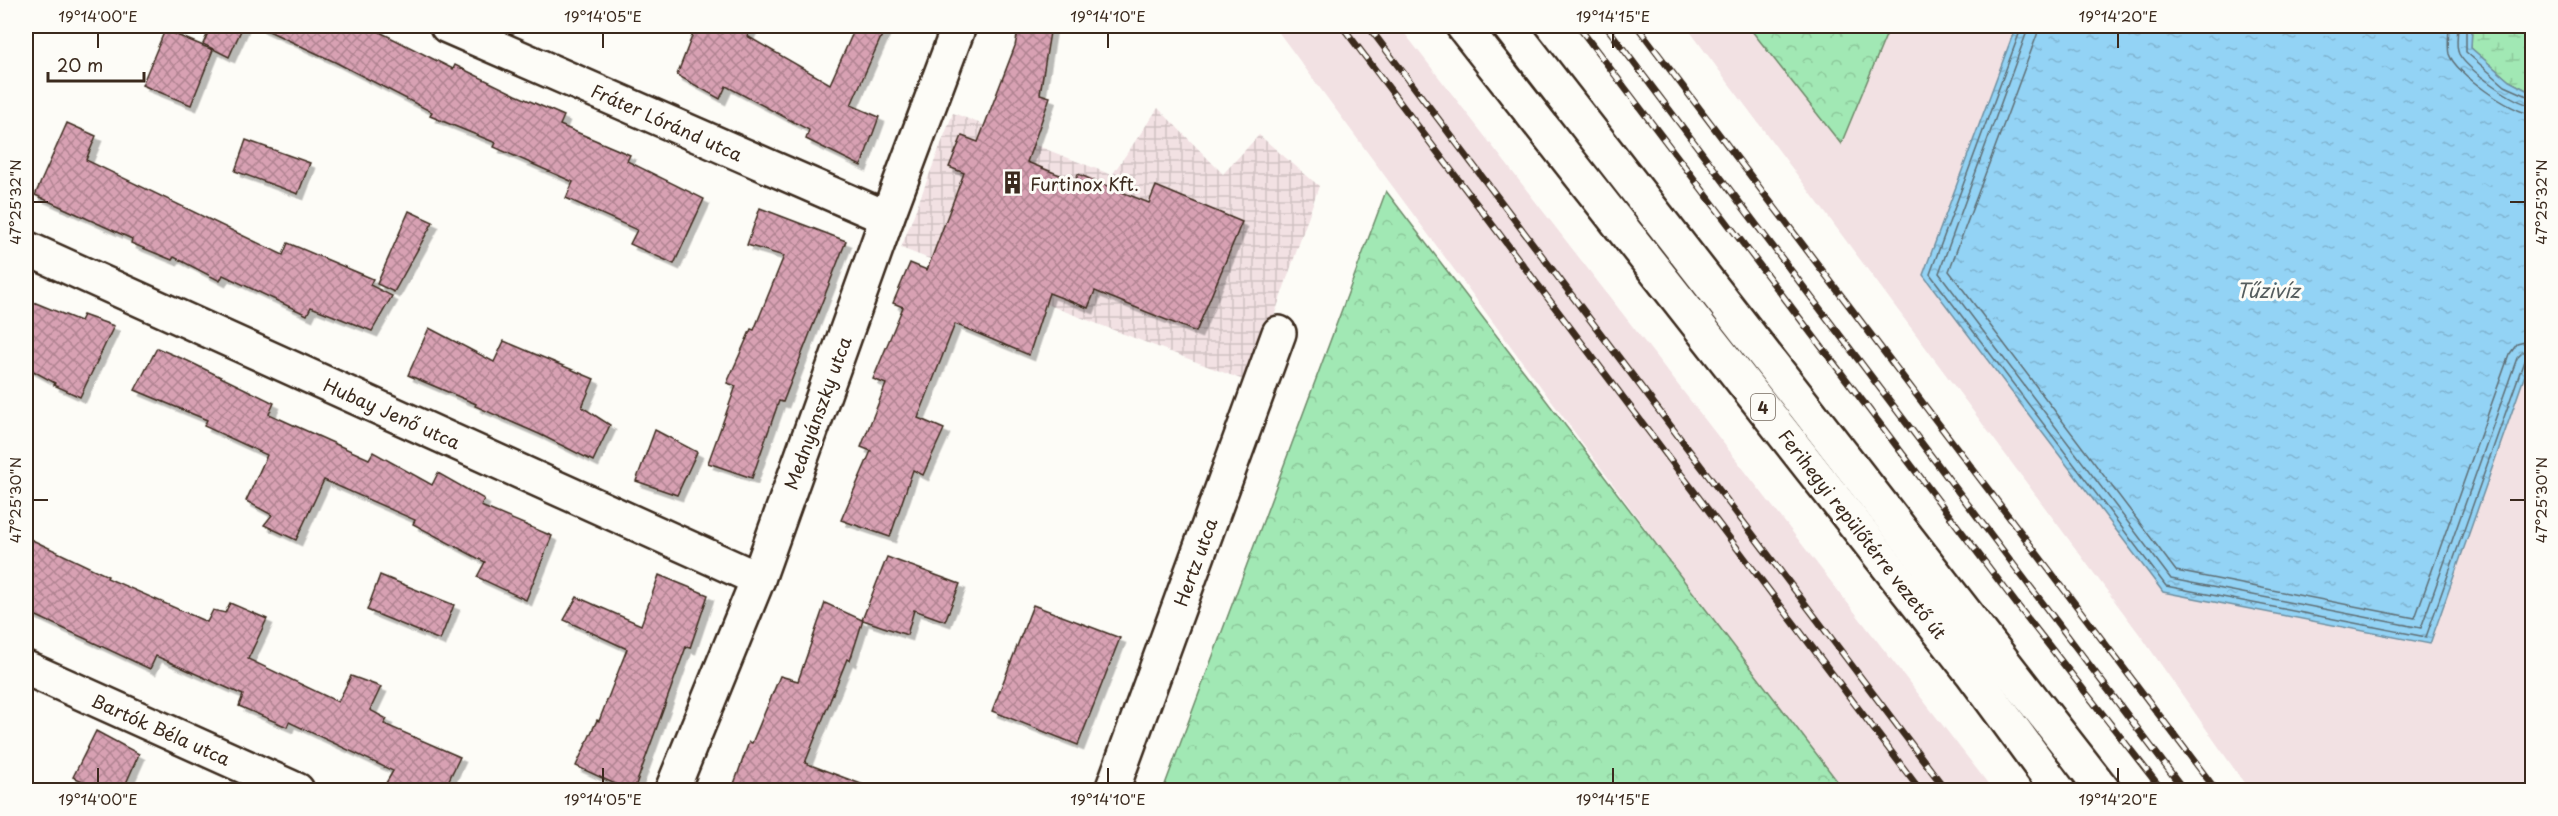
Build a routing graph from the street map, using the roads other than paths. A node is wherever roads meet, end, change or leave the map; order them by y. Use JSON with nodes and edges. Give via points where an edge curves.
{"nodes":[{"id":1,"x":447,"y":26,"type":"edge"},
{"id":2,"x":1464,"y":26,"type":"edge"},
{"id":3,"x":1509,"y":26,"type":"edge"},
{"id":4,"x":958,"y":30,"type":"edge"},
{"id":5,"x":887,"y":218,"type":"junction"},
{"id":6,"x":26,"y":248,"type":"edge"},
{"id":7,"x":1279,"y":333,"type":"dead end"},
{"id":8,"x":758,"y":579,"type":"junction"},
{"id":9,"x":26,"y":668,"type":"edge"},
{"id":10,"x":297,"y":790,"type":"edge"},
{"id":11,"x":672,"y":790,"type":"edge"},
{"id":12,"x":1112,"y":790,"type":"edge"},
{"id":13,"x":2058,"y":790,"type":"edge"},
{"id":14,"x":2103,"y":790,"type":"edge"}],
"edges":[{"from":1,"to":5,"type":"street","name":"Fráter Lóránd utca"},
{"from":2,"to":13,"type":"street","name":"Ferihegyi repülőtérre vezető út","number":"4","via":[[1972,673]]},
{"from":3,"to":14,"type":"street","name":"Ferihegyi repülőtérre vezető út","number":"4"},
{"from":4,"to":5,"type":"street","name":"Mednyánszky utca"},
{"from":5,"to":8,"type":"street","name":"Mednyánszky utca"},
{"from":6,"to":8,"type":"street","name":"Hubay Jenő utca"},
{"from":7,"to":12,"type":"street","name":"Hertz utca"},
{"from":8,"to":11,"type":"street","name":"Mednyánszky utca"},
{"from":9,"to":10,"type":"street","name":"Bartók Béla utca"}]}
